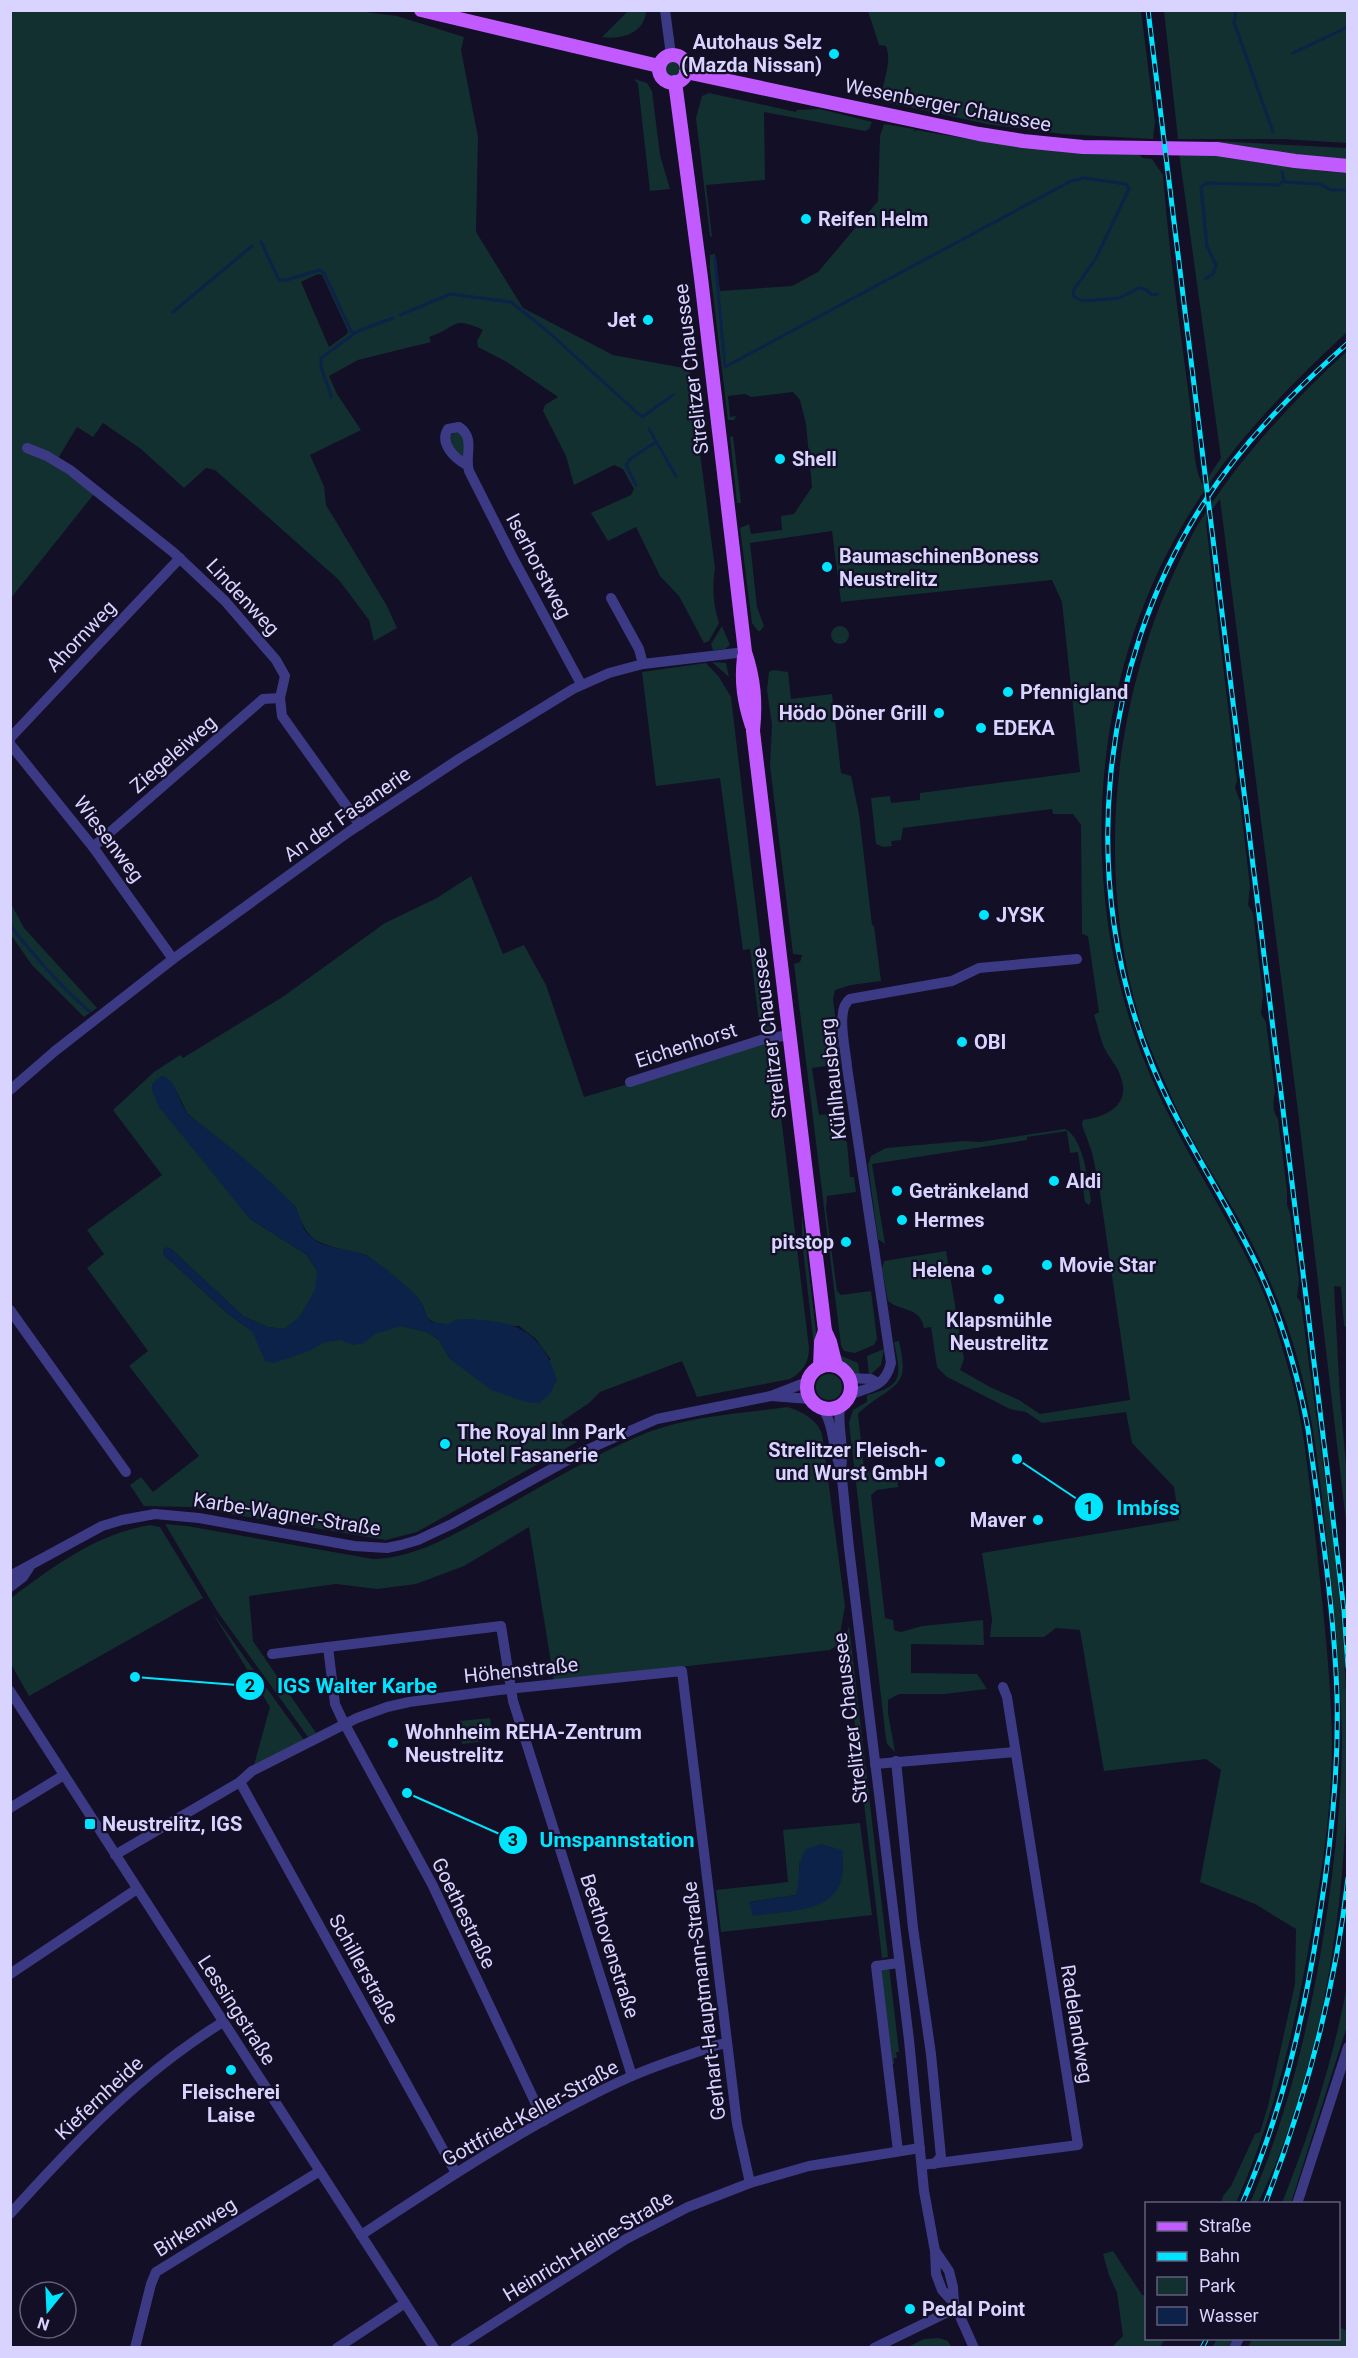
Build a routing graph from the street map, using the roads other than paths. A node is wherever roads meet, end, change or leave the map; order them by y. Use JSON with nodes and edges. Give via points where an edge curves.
{"nodes":[{"id":1,"x":421,"y":10,"type":"edge"},
{"id":2,"x":665,"y":10,"type":"edge"},
{"id":3,"x":671,"y":55,"type":"junction"},
{"id":4,"x":659,"y":66,"type":"junction"},
{"id":5,"x":686,"y":72,"type":"junction"},
{"id":6,"x":675,"y":82,"type":"junction"},
{"id":7,"x":1347,"y":166,"type":"edge"},
{"id":8,"x":27,"y":448,"type":"dead end"},
{"id":9,"x":467,"y":465,"type":"dead end"},
{"id":10,"x":180,"y":558,"type":"junction"},
{"id":11,"x":611,"y":598,"type":"dead end"},
{"id":12,"x":745,"y":652,"type":"junction"},
{"id":13,"x":643,"y":664,"type":"junction"},
{"id":14,"x":581,"y":684,"type":"junction"},
{"id":15,"x":280,"y":698,"type":"junction"},
{"id":16,"x":10,"y":742,"type":"edge"},
{"id":17,"x":360,"y":825,"type":"junction"},
{"id":18,"x":93,"y":848,"type":"junction"},
{"id":19,"x":173,"y":959,"type":"junction"},
{"id":20,"x":1077,"y":959,"type":"dead end"},
{"id":21,"x":788,"y":1035,"type":"junction"},
{"id":22,"x":630,"y":1082,"type":"dead end"},
{"id":23,"x":10,"y":1090,"type":"edge"},
{"id":24,"x":10,"y":1310,"type":"edge"},
{"id":25,"x":825,"y":1331,"type":"junction"},
{"id":26,"x":836,"y":1366,"type":"junction"},
{"id":27,"x":820,"y":1367,"type":"junction"},
{"id":28,"x":849,"y":1378,"type":"junction"},
{"id":29,"x":807,"y":1382,"type":"junction"},
{"id":30,"x":878,"y":1383,"type":"junction"},
{"id":31,"x":771,"y":1396,"type":"junction"},
{"id":32,"x":810,"y":1399,"type":"junction"},
{"id":33,"x":845,"y":1401,"type":"junction"},
{"id":34,"x":822,"y":1408,"type":"junction"},
{"id":35,"x":841,"y":1469,"type":"junction"},
{"id":36,"x":126,"y":1472,"type":"dead end"},
{"id":37,"x":29,"y":1568,"type":"junction"},
{"id":38,"x":10,"y":1576,"type":"edge"},
{"id":39,"x":10,"y":1587,"type":"edge"},
{"id":40,"x":328,"y":1647,"type":"junction"},
{"id":41,"x":272,"y":1654,"type":"dead end"},
{"id":42,"x":682,"y":1671,"type":"joint"},
{"id":43,"x":1003,"y":1687,"type":"dead end"},
{"id":44,"x":510,"y":1689,"type":"junction"},
{"id":45,"x":10,"y":1690,"type":"edge"},
{"id":46,"x":345,"y":1725,"type":"junction"},
{"id":47,"x":1015,"y":1752,"type":"junction"},
{"id":48,"x":886,"y":1762,"type":"junction"},
{"id":49,"x":63,"y":1775,"type":"junction"},
{"id":50,"x":240,"y":1782,"type":"junction"},
{"id":51,"x":10,"y":1808,"type":"edge"},
{"id":52,"x":115,"y":1855,"type":"junction"},
{"id":53,"x":137,"y":1889,"type":"junction"},
{"id":54,"x":899,"y":1963,"type":"junction"},
{"id":55,"x":10,"y":1974,"type":"edge"},
{"id":56,"x":223,"y":2022,"type":"junction"},
{"id":57,"x":727,"y":2043,"type":"junction"},
{"id":58,"x":1347,"y":2047,"type":"edge"},
{"id":59,"x":632,"y":2076,"type":"junction"},
{"id":60,"x":544,"y":2121,"type":"junction"},
{"id":61,"x":920,"y":2148,"type":"junction"},
{"id":62,"x":898,"y":2151,"type":"junction"},
{"id":63,"x":934,"y":2164,"type":"junction"},
{"id":64,"x":922,"y":2165,"type":"junction"},
{"id":65,"x":320,"y":2171,"type":"junction"},
{"id":66,"x":456,"y":2173,"type":"junction"},
{"id":67,"x":750,"y":2183,"type":"junction"},
{"id":68,"x":1298,"y":2202,"type":"edge"},
{"id":69,"x":10,"y":2214,"type":"edge"},
{"id":70,"x":361,"y":2235,"type":"junction"},
{"id":71,"x":405,"y":2303,"type":"junction"},
{"id":72,"x":955,"y":2305,"type":"junction"},
{"id":73,"x":135,"y":2348,"type":"edge"},
{"id":74,"x":337,"y":2348,"type":"edge"},
{"id":75,"x":434,"y":2348,"type":"edge"},
{"id":76,"x":455,"y":2348,"type":"edge"},
{"id":77,"x":874,"y":2348,"type":"edge"},
{"id":78,"x":974,"y":2348,"type":"edge"}],
"edges":[{"from":1,"to":4,"type":"main road"},
{"from":2,"to":3,"type":"street"},
{"from":3,"to":4,"type":"main road"},
{"from":3,"to":5,"type":"main road","via":[[683,59]]},
{"from":4,"to":6,"type":"main road","via":[[663,78]]},
{"from":5,"to":6,"type":"main road"},
{"from":5,"to":7,"type":"main road","name":"Wesenberger Chaussee","via":[[1023,141],[1109,148],[1217,148],[1295,162]]},
{"from":6,"to":12,"type":"main road","name":"Strelitzer Chaussee"},
{"from":8,"to":10,"type":"street","name":"Lindenweg","via":[[70,470]]},
{"from":9,"to":14,"type":"street","name":"Iserhorstweg"},
{"from":10,"to":15,"type":"street","name":"Lindenweg","via":[[237,614],[276,660],[285,676]]},
{"from":10,"to":16,"type":"street","name":"Ahornweg"},
{"from":11,"to":13,"type":"street"},
{"from":12,"to":13,"type":"street","name":"An der Fasanerie"},
{"from":12,"to":21,"type":"main road","name":"Strelitzer Chaussee","via":[[756,703],[753,730]]},
{"from":13,"to":14,"type":"street","name":"An der Fasanerie"},
{"from":14,"to":17,"type":"street","name":"An der Fasanerie"},
{"from":15,"to":17,"type":"street","name":"Lindenweg","via":[[282,716]]},
{"from":15,"to":18,"type":"street","name":"Ziegeleiweg","via":[[263,699]]},
{"from":16,"to":18,"type":"street","name":"Wiesenweg"},
{"from":17,"to":19,"type":"street","name":"An der Fasanerie"},
{"from":18,"to":19,"type":"street","name":"Wiesenweg"},
{"from":19,"to":23,"type":"street","name":"An der Fasanerie"},
{"from":20,"to":30,"type":"street","name":"Kühlhausberg","via":[[979,968],[952,981],[850,999],[844,1006],[847,1067],[891,1355],[886,1376]]},
{"from":21,"to":22,"type":"street","name":"Eichenhorst"},
{"from":21,"to":25,"type":"main road","name":"Strelitzer Chaussee"},
{"from":24,"to":36,"type":"street"},
{"from":25,"to":26,"type":"main road","name":"Strelitzer Chaussee"},
{"from":25,"to":27,"type":"main road","name":"Strelitzer Chaussee"},
{"from":26,"to":27,"type":"main road"},
{"from":26,"to":28,"type":"main road"},
{"from":27,"to":29,"type":"main road"},
{"from":28,"to":30,"type":"street"},
{"from":28,"to":33,"type":"main road","name":"Strelitzer Chaussee","via":[[851,1386]]},
{"from":29,"to":31,"type":"street","name":"Karbe-Wagner-Straße"},
{"from":29,"to":32,"type":"main road"},
{"from":30,"to":33,"type":"street"},
{"from":31,"to":32,"type":"street","name":"Karbe-Wagner-Straße"},
{"from":31,"to":37,"type":"street","name":"Karbe-Wagner-Straße","via":[[652,1421],[584,1451],[452,1524],[401,1545],[354,1546],[199,1518],[155,1514],[102,1526]]},
{"from":32,"to":34,"type":"main road"},
{"from":33,"to":34,"type":"main road","via":[[831,1409]]},
{"from":33,"to":35,"type":"street","name":"Strelitzer Chaussee","via":[[839,1418]]},
{"from":34,"to":35,"type":"street","name":"Strelitzer Chaussee","via":[[829,1420]]},
{"from":35,"to":48,"type":"street","name":"Strelitzer Chaussee"},
{"from":37,"to":38,"type":"street","name":"Karbe-Wagner-Straße"},
{"from":37,"to":39,"type":"street","name":"Karbe-Wagner-Straße"},
{"from":40,"to":41,"type":"street"},
{"from":40,"to":44,"type":"street","name":"Beethovenstraße","via":[[501,1626]]},
{"from":40,"to":46,"type":"street","name":"Goethestraße","via":[[335,1704]]},
{"from":42,"to":44,"type":"street","name":"Höhenstraße"},
{"from":42,"to":57,"type":"street","name":"Gerhart-Hauptmann-Straße"},
{"from":43,"to":47,"type":"street","name":"Radelandweg"},
{"from":44,"to":46,"type":"street","name":"Höhenstraße","via":[[409,1702]]},
{"from":44,"to":59,"type":"street","name":"Beethovenstraße"},
{"from":45,"to":49,"type":"street","name":"Lessingstraße"},
{"from":46,"to":50,"type":"street","name":"Höhenstraße","via":[[252,1771]]},
{"from":46,"to":60,"type":"street","name":"Goethestraße","via":[[432,1884]]},
{"from":47,"to":48,"type":"street"},
{"from":47,"to":63,"type":"street","name":"Radelandweg","via":[[1078,2145]]},
{"from":48,"to":54,"type":"street","name":"Strelitzer Chaussee"},
{"from":48,"to":63,"type":"street","name":"Strelitzer Chaussee","via":[[932,2065],[941,2157]]},
{"from":49,"to":51,"type":"street"},
{"from":49,"to":52,"type":"street","name":"Lessingstraße"},
{"from":50,"to":52,"type":"street","name":"Höhenstraße"},
{"from":50,"to":66,"type":"street","name":"Schillerstraße"},
{"from":52,"to":53,"type":"street","name":"Lessingstraße"},
{"from":53,"to":55,"type":"street"},
{"from":53,"to":56,"type":"street","name":"Lessingstraße"},
{"from":54,"to":61,"type":"street","name":"Strelitzer Chaussee"},
{"from":54,"to":62,"type":"street","via":[[876,1966]]},
{"from":56,"to":65,"type":"street","name":"Lessingstraße"},
{"from":56,"to":69,"type":"street","name":"Kiefernheide","via":[[113,2105]]},
{"from":57,"to":59,"type":"street","name":"Gottfried-Keller-Straße"},
{"from":57,"to":67,"type":"street","name":"Gerhart-Hauptmann-Straße","via":[[737,2124]]},
{"from":58,"to":68,"type":"street"},
{"from":59,"to":60,"type":"street","name":"Gottfried-Keller-Straße"},
{"from":60,"to":66,"type":"street","name":"Gottfried-Keller-Straße"},
{"from":61,"to":62,"type":"street","name":"Heinrich-Heine-Straße"},
{"from":61,"to":64,"type":"street","name":"Strelitzer Chaussee"},
{"from":62,"to":67,"type":"street","name":"Heinrich-Heine-Straße","via":[[809,2166]]},
{"from":63,"to":64,"type":"street","name":"Radelandweg"},
{"from":64,"to":72,"type":"street","name":"Strelitzer Chaussee","via":[[939,2282]]},
{"from":65,"to":70,"type":"street","name":"Lessingstraße"},
{"from":65,"to":73,"type":"street","name":"Birkenweg","via":[[156,2272]]},
{"from":66,"to":70,"type":"street","name":"Gottfried-Keller-Straße"},
{"from":67,"to":76,"type":"street","name":"Heinrich-Heine-Straße","via":[[688,2207],[626,2239]]},
{"from":70,"to":71,"type":"street","name":"Lessingstraße"},
{"from":71,"to":74,"type":"street"},
{"from":71,"to":75,"type":"street","name":"Lessingstraße"},
{"from":72,"to":77,"type":"street"},
{"from":72,"to":78,"type":"street","name":"Strelitzer Chaussee"}]}
